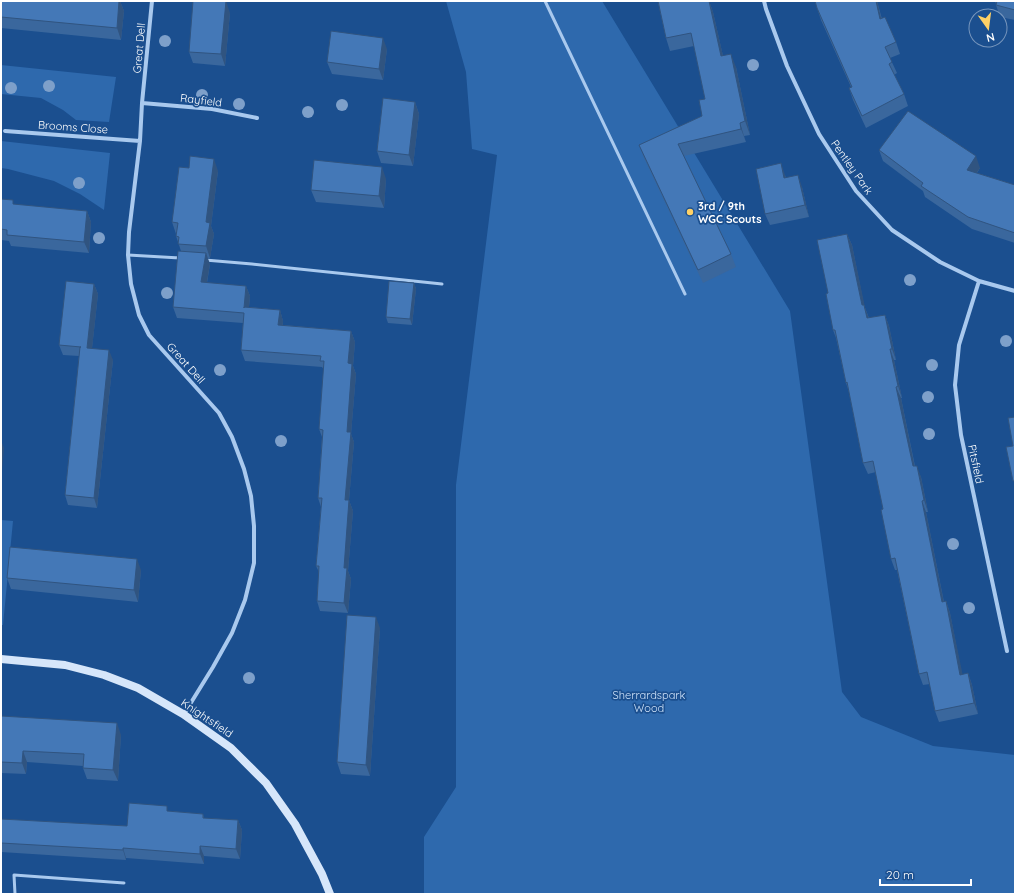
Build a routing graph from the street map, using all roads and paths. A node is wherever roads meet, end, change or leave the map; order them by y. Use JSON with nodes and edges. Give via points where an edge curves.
{"nodes":[{"id":1,"x":152,"y":1,"type":"edge"},
{"id":2,"x":545,"y":1,"type":"edge"},
{"id":3,"x":764,"y":1,"type":"edge"},
{"id":4,"x":142,"y":103,"type":"junction"},
{"id":5,"x":257,"y":118,"type":"dead end"},
{"id":6,"x":5,"y":131,"type":"dead end"},
{"id":7,"x":140,"y":141,"type":"junction"},
{"id":8,"x":128,"y":254,"type":"junction"},
{"id":9,"x":182,"y":259,"type":"edge"},
{"id":10,"x":198,"y":260,"type":"edge"},
{"id":11,"x":979,"y":281,"type":"junction"},
{"id":12,"x":442,"y":284,"type":"dead end"},
{"id":13,"x":1015,"y":291,"type":"edge"},
{"id":14,"x":685,"y":294,"type":"dead end"},
{"id":15,"x":1007,"y":651,"type":"dead end"},
{"id":16,"x":1,"y":659,"type":"edge"},
{"id":17,"x":183,"y":714,"type":"junction"},
{"id":18,"x":124,"y":883,"type":"dead end"},
{"id":19,"x":15,"y":894,"type":"edge"},
{"id":20,"x":330,"y":894,"type":"edge"}],
"edges":[{"from":1,"to":4,"type":"street","name":"Great Dell"},
{"from":2,"to":14,"type":"lane"},
{"from":3,"to":11,"type":"street","name":"Pentley Park","via":[[787,66],[819,134],[856,191],[892,230],[940,262]]},
{"from":4,"to":5,"type":"street","name":"Rayfield","via":[[212,109]]},
{"from":4,"to":7,"type":"street","name":"Great Dell"},
{"from":6,"to":7,"type":"street","name":"Brooms Close"},
{"from":7,"to":8,"type":"street","name":"Great Dell"},
{"from":8,"to":9,"type":"lane"},
{"from":8,"to":17,"type":"street","name":"Great Dell","via":[[131,284],[139,315],[149,335],[219,413],[232,437],[251,496],[254,563],[245,600],[232,633]]},
{"from":10,"to":12,"type":"lane"},
{"from":11,"to":13,"type":"street","name":"Pentley Park"},
{"from":11,"to":15,"type":"street","name":"Pitsfield","via":[[959,345],[955,385],[961,435]]},
{"from":16,"to":17,"type":"street","name":"Knightsfield","via":[[66,666],[104,675],[138,688]]},
{"from":17,"to":20,"type":"street","name":"Knightsfield","via":[[231,748],[266,783],[295,824]]},
{"from":18,"to":19,"type":"lane","via":[[14,875]]}]}
